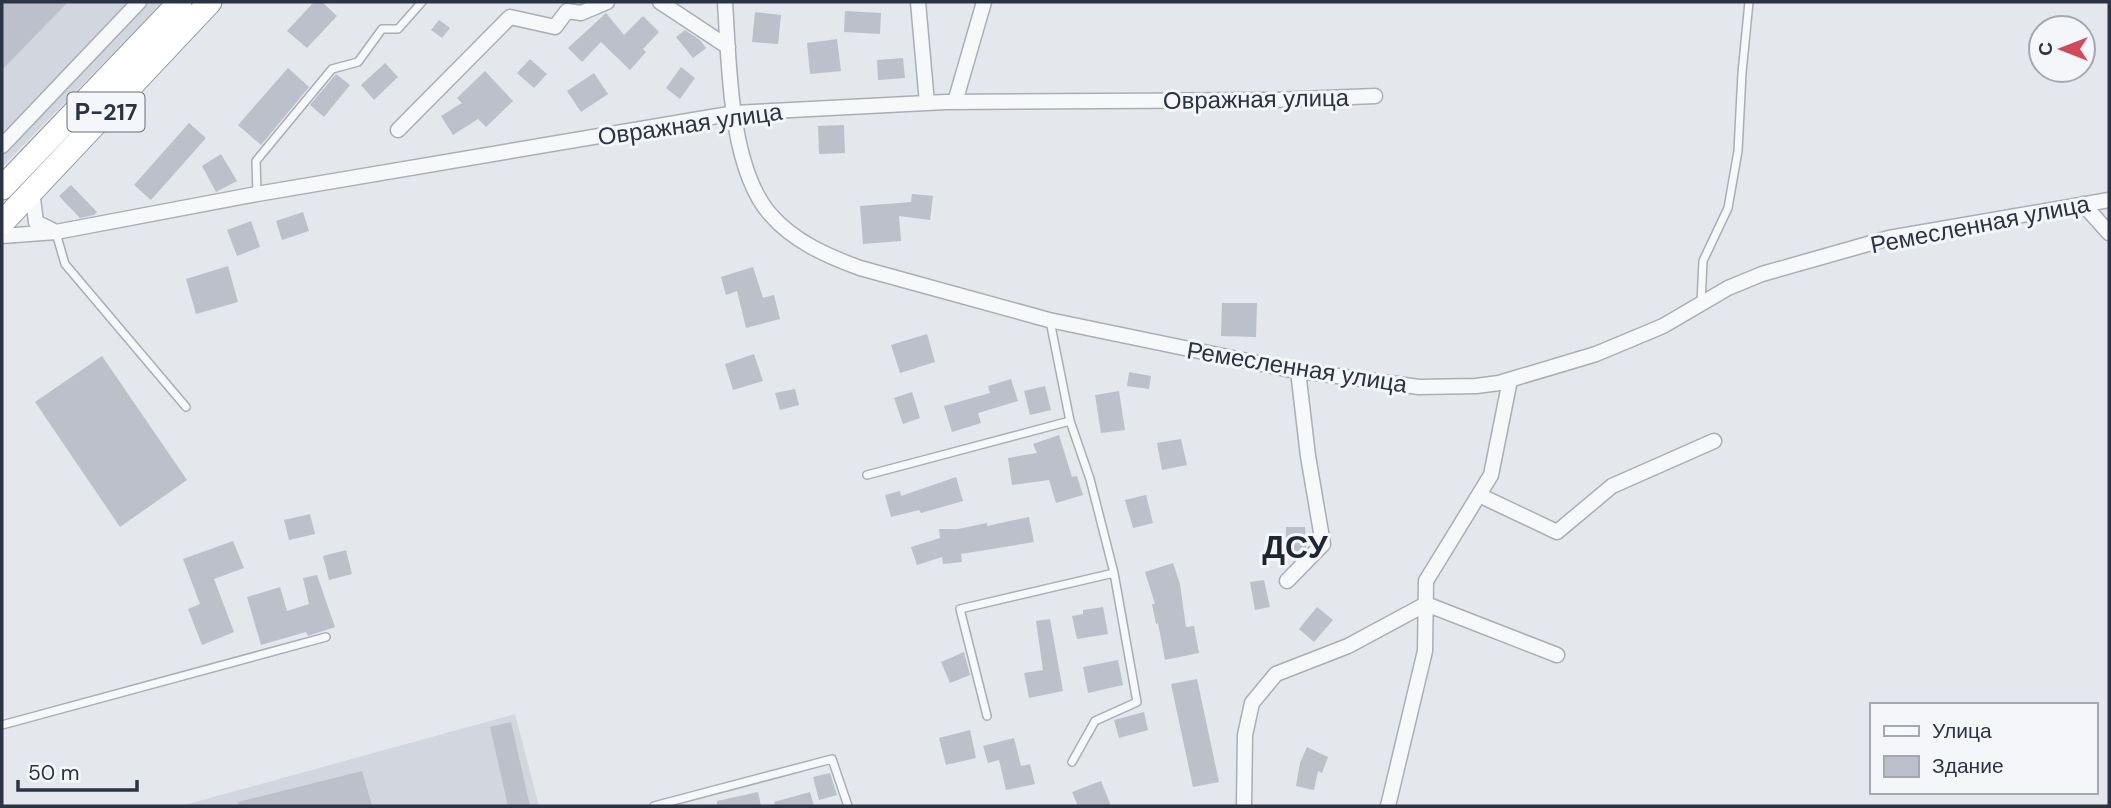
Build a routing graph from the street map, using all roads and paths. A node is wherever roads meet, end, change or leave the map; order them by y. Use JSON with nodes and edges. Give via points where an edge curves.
{"nodes":[{"id":1,"x":139,"y":2,"type":"edge"},
{"id":2,"x":180,"y":2,"type":"edge"},
{"id":3,"x":210,"y":2,"type":"edge"},
{"id":4,"x":422,"y":2,"type":"edge"},
{"id":5,"x":607,"y":2,"type":"edge"},
{"id":6,"x":660,"y":2,"type":"edge"},
{"id":7,"x":725,"y":2,"type":"edge"},
{"id":8,"x":918,"y":2,"type":"edge"},
{"id":9,"x":984,"y":2,"type":"edge"},
{"id":10,"x":1749,"y":2,"type":"edge"},
{"id":11,"x":728,"y":47,"type":"junction"},
{"id":12,"x":1375,"y":96,"type":"dead end"},
{"id":13,"x":955,"y":102,"type":"junction"},
{"id":14,"x":927,"y":103,"type":"junction"},
{"id":15,"x":734,"y":106,"type":"junction"},
{"id":16,"x":398,"y":130,"type":"dead end"},
{"id":17,"x":2,"y":146,"type":"edge"},
{"id":18,"x":2,"y":188,"type":"edge"},
{"id":19,"x":32,"y":191,"type":"junction"},
{"id":20,"x":257,"y":194,"type":"junction"},
{"id":21,"x":2109,"y":200,"type":"edge"},
{"id":22,"x":2083,"y":204,"type":"junction"},
{"id":23,"x":2,"y":223,"type":"edge"},
{"id":24,"x":55,"y":232,"type":"junction"},
{"id":25,"x":2109,"y":233,"type":"edge"},
{"id":26,"x":2,"y":236,"type":"edge"},
{"id":27,"x":1701,"y":302,"type":"junction"},
{"id":28,"x":1049,"y":320,"type":"junction"},
{"id":29,"x":1298,"y":371,"type":"junction"},
{"id":30,"x":1510,"y":380,"type":"junction"},
{"id":31,"x":186,"y":407,"type":"dead end"},
{"id":32,"x":1070,"y":421,"type":"junction"},
{"id":33,"x":1714,"y":440,"type":"dead end"},
{"id":34,"x":867,"y":475,"type":"dead end"},
{"id":35,"x":1479,"y":495,"type":"junction"},
{"id":36,"x":1114,"y":572,"type":"junction"},
{"id":37,"x":1287,"y":581,"type":"dead end"},
{"id":38,"x":1426,"y":604,"type":"junction"},
{"id":39,"x":326,"y":636,"type":"dead end"},
{"id":40,"x":1558,"y":655,"type":"dead end"},
{"id":41,"x":987,"y":716,"type":"dead end"},
{"id":42,"x":2,"y":725,"type":"edge"},
{"id":43,"x":1072,"y":762,"type":"dead end"},
{"id":44,"x":654,"y":806,"type":"edge"},
{"id":45,"x":848,"y":806,"type":"edge"},
{"id":46,"x":1244,"y":806,"type":"edge"},
{"id":47,"x":1388,"y":806,"type":"edge"}],
"edges":[{"from":1,"to":17,"type":"street"},
{"from":2,"to":18,"type":"highway"},
{"from":3,"to":19,"type":"highway","number":"Р-217"},
{"from":4,"to":20,"type":"lane","via":[[398,29],[382,29],[358,62],[332,69],[256,161]]},
{"from":5,"to":16,"type":"street","via":[[581,13],[567,11],[555,27],[510,17]]},
{"from":6,"to":11,"type":"street"},
{"from":7,"to":11,"type":"street","name":"Ремесленная улица"},
{"from":8,"to":14,"type":"street"},
{"from":9,"to":13,"type":"street"},
{"from":10,"to":27,"type":"lane","via":[[1738,151],[1728,208],[1703,261]]},
{"from":11,"to":15,"type":"street","name":"Ремесленная улица"},
{"from":12,"to":13,"type":"street","name":"Овражная улица"},
{"from":13,"to":14,"type":"street","name":"Овражная улица"},
{"from":14,"to":15,"type":"street","name":"Овражная улица"},
{"from":15,"to":20,"type":"street","name":"Овражная улица"},
{"from":15,"to":28,"type":"street","name":"Ремесленная улица","via":[[754,189],[788,232],[830,258]]},
{"from":19,"to":23,"type":"highway","number":"Р-217"},
{"from":19,"to":24,"type":"street","via":[[36,222]]},
{"from":20,"to":24,"type":"street","name":"Овражная улица"},
{"from":21,"to":22,"type":"street","name":"Ремесленная улица"},
{"from":22,"to":25,"type":"street"},
{"from":22,"to":27,"type":"street","name":"Ремесленная улица","via":[[1889,238],[1762,274]]},
{"from":24,"to":26,"type":"street","name":"Овражная улица"},
{"from":24,"to":31,"type":"lane","via":[[65,264]]},
{"from":27,"to":30,"type":"street","name":"Ремесленная улица","via":[[1664,326],[1596,354]]},
{"from":28,"to":29,"type":"street","name":"Ремесленная улица"},
{"from":28,"to":32,"type":"lane"},
{"from":29,"to":30,"type":"street","name":"Ремесленная улица","via":[[1419,387]]},
{"from":29,"to":37,"type":"street","via":[[1323,544]]},
{"from":30,"to":35,"type":"street","via":[[1491,475]]},
{"from":32,"to":34,"type":"lane"},
{"from":32,"to":36,"type":"lane"},
{"from":33,"to":35,"type":"street","via":[[1612,486],[1557,532]]},
{"from":35,"to":38,"type":"street","via":[[1426,582]]},
{"from":36,"to":41,"type":"lane","via":[[960,608]]},
{"from":36,"to":43,"type":"lane","via":[[1137,702],[1095,721]]},
{"from":38,"to":40,"type":"street"},
{"from":38,"to":46,"type":"street","via":[[1348,646],[1276,674],[1252,703],[1245,735]]},
{"from":38,"to":47,"type":"street","via":[[1425,651]]},
{"from":39,"to":42,"type":"lane"},
{"from":44,"to":45,"type":"lane","via":[[832,759]]}]}
